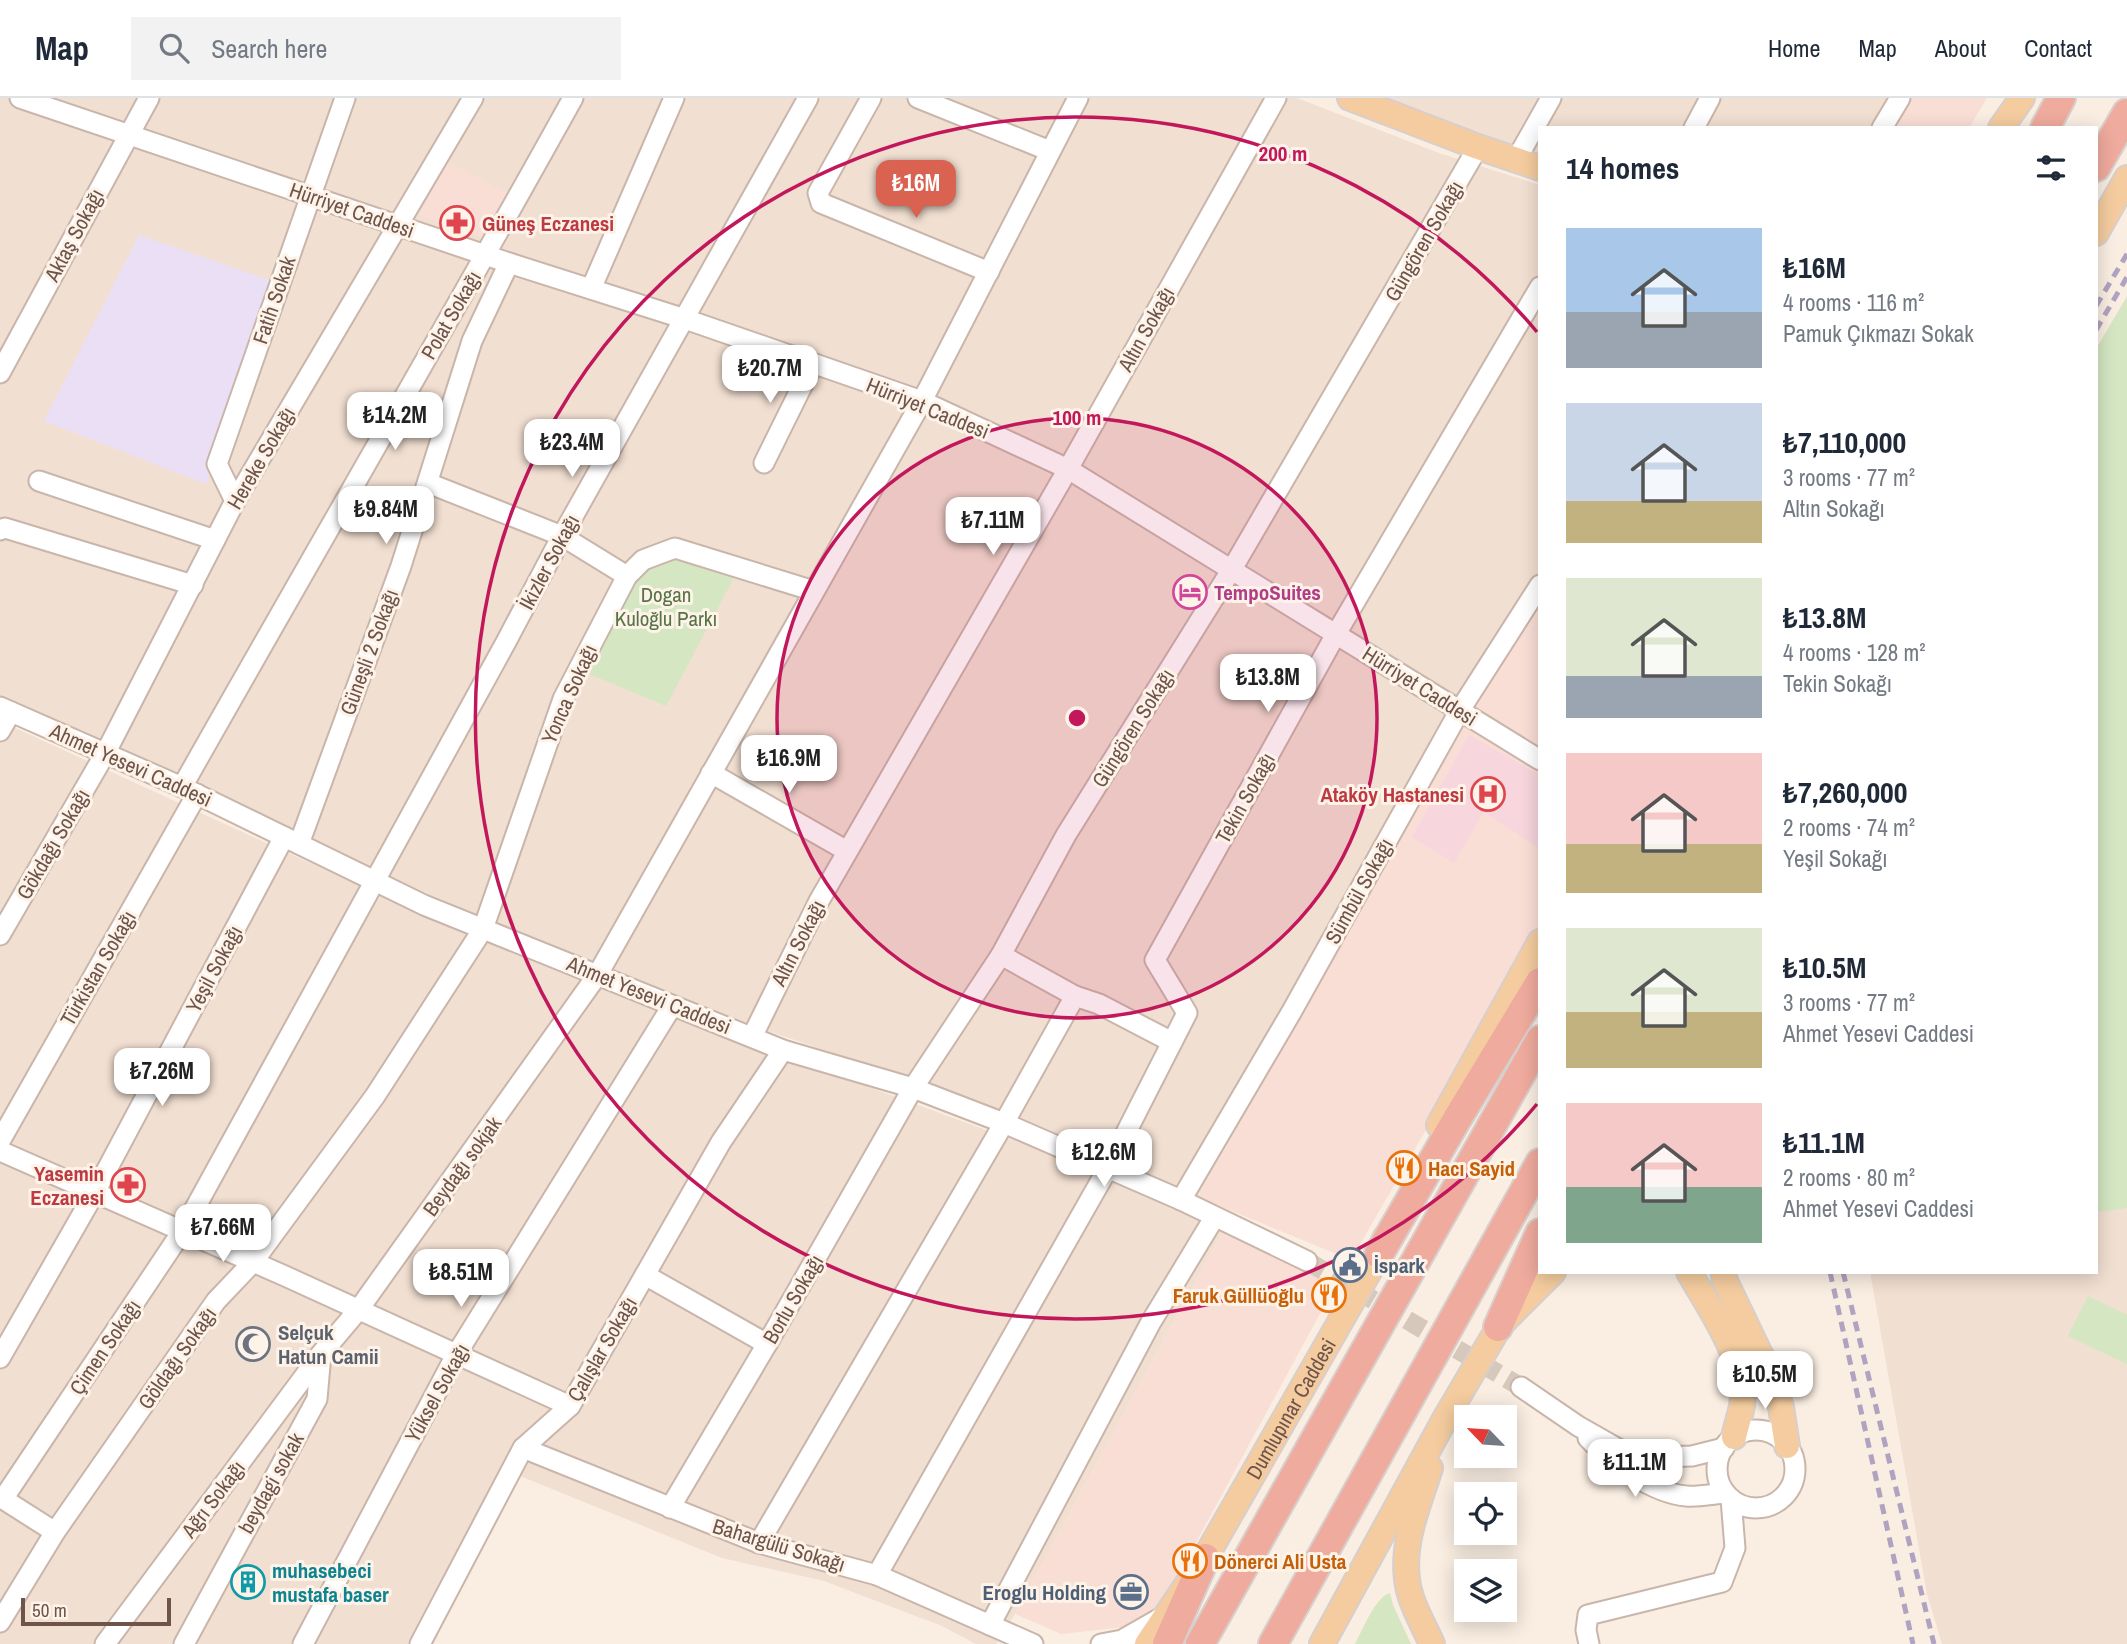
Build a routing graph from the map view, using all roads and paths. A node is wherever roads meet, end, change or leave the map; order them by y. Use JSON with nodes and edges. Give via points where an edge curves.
{"nodes":[{"id":1,"x":20,"y":98,"type":"edge"},
{"id":2,"x":149,"y":98,"type":"edge"},
{"id":3,"x":345,"y":98,"type":"edge"},
{"id":4,"x":472,"y":98,"type":"edge"},
{"id":5,"x":573,"y":98,"type":"edge"},
{"id":6,"x":674,"y":98,"type":"edge"},
{"id":7,"x":808,"y":98,"type":"edge"},
{"id":8,"x":871,"y":98,"type":"edge"},
{"id":9,"x":918,"y":98,"type":"edge"},
{"id":10,"x":1078,"y":98,"type":"edge"},
{"id":11,"x":1276,"y":98,"type":"edge"},
{"id":12,"x":1350,"y":98,"type":"edge"},
{"id":13,"x":1551,"y":98,"type":"edge"},
{"id":14,"x":1710,"y":98,"type":"edge"},
{"id":15,"x":1900,"y":98,"type":"edge"},
{"id":16,"x":2022,"y":98,"type":"edge"},
{"id":17,"x":2028,"y":98,"type":"edge"},
{"id":18,"x":2061,"y":98,"type":"edge"},
{"id":19,"x":1396,"y":106,"type":"edge"},
{"id":20,"x":2127,"y":113,"type":"edge"},
{"id":21,"x":1696,"y":126,"type":"edge"},
{"id":22,"x":1883,"y":126,"type":"edge"},
{"id":23,"x":2002,"y":126,"type":"edge"},
{"id":24,"x":2013,"y":126,"type":"edge"},
{"id":25,"x":2046,"y":126,"type":"edge"},
{"id":26,"x":128,"y":135,"type":"junction"},
{"id":27,"x":1478,"y":148,"type":"junction"},
{"id":28,"x":1050,"y":151,"type":"junction"},
{"id":29,"x":1516,"y":160,"type":"junction"},
{"id":30,"x":2098,"y":164,"type":"edge"},
{"id":31,"x":1538,"y":167,"type":"edge"},
{"id":32,"x":2127,"y":178,"type":"edge"},
{"id":33,"x":311,"y":195,"type":"junction"},
{"id":34,"x":399,"y":226,"type":"junction"},
{"id":35,"x":2098,"y":229,"type":"edge"},
{"id":36,"x":487,"y":254,"type":"junction"},
{"id":37,"x":509,"y":263,"type":"junction"},
{"id":38,"x":989,"y":272,"type":"junction"},
{"id":39,"x":591,"y":289,"type":"junction"},
{"id":40,"x":1538,"y":290,"type":"edge"},
{"id":41,"x":685,"y":319,"type":"junction"},
{"id":42,"x":813,"y":364,"type":"junction"},
{"id":43,"x":0,"y":373,"type":"edge"},
{"id":44,"x":922,"y":401,"type":"junction"},
{"id":45,"x":764,"y":463,"type":"dead end"},
{"id":46,"x":1068,"y":469,"type":"junction"},
{"id":47,"x":38,"y":481,"type":"dead end"},
{"id":48,"x":428,"y":483,"type":"junction"},
{"id":49,"x":235,"y":501,"type":"junction"},
{"id":50,"x":0,"y":530,"type":"edge"},
{"id":51,"x":562,"y":536,"type":"junction"},
{"id":52,"x":215,"y":540,"type":"junction"},
{"id":53,"x":1233,"y":569,"type":"junction"},
{"id":54,"x":627,"y":576,"type":"junction"},
{"id":55,"x":194,"y":585,"type":"junction"},
{"id":56,"x":1538,"y":588,"type":"edge"},
{"id":57,"x":814,"y":591,"type":"junction"},
{"id":58,"x":1336,"y":634,"type":"junction"},
{"id":59,"x":6,"y":710,"type":"edge"},
{"id":60,"x":1460,"y":710,"type":"junction"},
{"id":61,"x":0,"y":732,"type":"edge"},
{"id":62,"x":106,"y":752,"type":"junction"},
{"id":63,"x":1538,"y":759,"type":"edge"},
{"id":64,"x":711,"y":773,"type":"junction"},
{"id":65,"x":189,"y":791,"type":"junction"},
{"id":66,"x":291,"y":841,"type":"junction"},
{"id":67,"x":847,"y":851,"type":"junction"},
{"id":68,"x":374,"y":880,"type":"junction"},
{"id":69,"x":483,"y":929,"type":"junction"},
{"id":70,"x":0,"y":936,"type":"edge"},
{"id":71,"x":1538,"y":946,"type":"edge"},
{"id":72,"x":1001,"y":955,"type":"junction"},
{"id":73,"x":598,"y":974,"type":"junction"},
{"id":74,"x":1538,"y":985,"type":"edge"},
{"id":75,"x":1075,"y":996,"type":"junction"},
{"id":76,"x":672,"y":1006,"type":"junction"},
{"id":77,"x":752,"y":1037,"type":"junction"},
{"id":78,"x":1172,"y":1042,"type":"junction"},
{"id":79,"x":1538,"y":1044,"type":"edge"},
{"id":80,"x":783,"y":1050,"type":"junction"},
{"id":81,"x":913,"y":1088,"type":"junction"},
{"id":82,"x":1004,"y":1123,"type":"junction"},
{"id":83,"x":0,"y":1141,"type":"edge"},
{"id":84,"x":0,"y":1151,"type":"edge"},
{"id":85,"x":1538,"y":1167,"type":"edge"},
{"id":86,"x":1108,"y":1168,"type":"junction"},
{"id":87,"x":95,"y":1192,"type":"junction"},
{"id":88,"x":1181,"y":1200,"type":"junction"},
{"id":89,"x":1213,"y":1218,"type":"junction"},
{"id":90,"x":183,"y":1230,"type":"junction"},
{"id":91,"x":1538,"y":1237,"type":"edge"},
{"id":92,"x":1379,"y":1254,"type":"junction"},
{"id":93,"x":1307,"y":1261,"type":"tunnel mouth"},
{"id":94,"x":253,"y":1262,"type":"junction"},
{"id":95,"x":1538,"y":1266,"type":"edge"},
{"id":96,"x":1551,"y":1274,"type":"edge"},
{"id":97,"x":1690,"y":1274,"type":"edge"},
{"id":98,"x":1723,"y":1274,"type":"edge"},
{"id":99,"x":645,"y":1275,"type":"junction"},
{"id":100,"x":359,"y":1310,"type":"junction"},
{"id":101,"x":1498,"y":1327,"type":"junction"},
{"id":102,"x":767,"y":1344,"type":"junction"},
{"id":103,"x":321,"y":1354,"type":"junction"},
{"id":104,"x":456,"y":1355,"type":"junction"},
{"id":105,"x":0,"y":1358,"type":"edge"},
{"id":106,"x":1521,"y":1387,"type":"tunnel mouth"},
{"id":107,"x":570,"y":1406,"type":"junction"},
{"id":108,"x":1446,"y":1417,"type":"junction"},
{"id":109,"x":1578,"y":1426,"type":"junction"},
{"id":110,"x":1729,"y":1443,"type":"junction"},
{"id":111,"x":1787,"y":1446,"type":"junction"},
{"id":112,"x":523,"y":1448,"type":"junction"},
{"id":113,"x":1728,"y":1496,"type":"junction"},
{"id":114,"x":670,"y":1508,"type":"junction"},
{"id":115,"x":55,"y":1532,"type":"junction"},
{"id":116,"x":759,"y":1543,"type":"junction"},
{"id":117,"x":1205,"y":1558,"type":"junction"},
{"id":118,"x":877,"y":1575,"type":"junction"},
{"id":119,"x":1165,"y":1615,"type":"junction"},
{"id":120,"x":0,"y":1622,"type":"edge"},
{"id":121,"x":990,"y":1625,"type":"junction"},
{"id":122,"x":105,"y":1644,"type":"edge"},
{"id":123,"x":184,"y":1644,"type":"edge"},
{"id":124,"x":303,"y":1644,"type":"edge"},
{"id":125,"x":420,"y":1644,"type":"edge"},
{"id":126,"x":1033,"y":1644,"type":"edge"},
{"id":127,"x":1101,"y":1644,"type":"edge"},
{"id":128,"x":1147,"y":1644,"type":"edge"},
{"id":129,"x":1167,"y":1644,"type":"edge"},
{"id":130,"x":1200,"y":1644,"type":"edge"},
{"id":131,"x":1273,"y":1644,"type":"edge"},
{"id":132,"x":1322,"y":1644,"type":"edge"},
{"id":133,"x":1432,"y":1644,"type":"edge"},
{"id":134,"x":1589,"y":1644,"type":"edge"}],
"edges":[{"from":1,"to":26,"type":"street","name":"Hürriyet Caddesi"},
{"from":2,"to":26,"type":"street","name":"Aktaş Sokağı"},
{"from":3,"to":33,"type":"street","name":"Fatih Sokak"},
{"from":4,"to":34,"type":"street","name":"Hereke Sokağı"},
{"from":5,"to":36,"type":"street","name":"Polat Sokağı"},
{"from":6,"to":39,"type":"street"},
{"from":7,"to":41,"type":"street","name":"İkizler Sokağı"},
{"from":8,"to":38,"type":"street","via":[[818,193],[821,203]]},
{"from":9,"to":28,"type":"street"},
{"from":10,"to":28,"type":"street","name":"Beydağı sokjak"},
{"from":11,"to":46,"type":"street","name":"Altın Sokağı"},
{"from":12,"to":19,"type":"main road"},
{"from":13,"to":29,"type":"street"},
{"from":14,"to":21,"type":"street"},
{"from":15,"to":22,"type":"street"},
{"from":16,"to":23,"type":"main road"},
{"from":17,"to":24,"type":"main road"},
{"from":18,"to":25,"type":"highway"},
{"from":19,"to":27,"type":"main road"},
{"from":20,"to":30,"type":"highway"},
{"from":26,"to":33,"type":"street","name":"Hürriyet Caddesi"},
{"from":26,"to":43,"type":"street","name":"Aktaş Sokağı"},
{"from":27,"to":29,"type":"main road"},
{"from":27,"to":53,"type":"street","name":"Güngören Sokağı"},
{"from":28,"to":38,"type":"street","name":"Beydağı sokjak"},
{"from":29,"to":31,"type":"main road"},
{"from":32,"to":35,"type":"main road"},
{"from":33,"to":34,"type":"street","name":"Hürriyet Caddesi"},
{"from":33,"to":49,"type":"street","name":"Fatih Sokak","via":[[217,464]]},
{"from":34,"to":36,"type":"street","name":"Hürriyet Caddesi"},
{"from":34,"to":49,"type":"street","name":"Hereke Sokağı"},
{"from":36,"to":37,"type":"street","name":"Hürriyet Caddesi"},
{"from":36,"to":65,"type":"street","name":"Polat Sokağı","via":[[369,456]]},
{"from":37,"to":39,"type":"street","name":"Hürriyet Caddesi"},
{"from":37,"to":48,"type":"street","name":"Güneşli 2 Sokağı","via":[[472,341]]},
{"from":38,"to":44,"type":"street","name":"Beydağı sokjak"},
{"from":39,"to":41,"type":"street","name":"Hürriyet Caddesi"},
{"from":40,"to":58,"type":"street","name":"Tekin Sokağı"},
{"from":41,"to":42,"type":"street","name":"Hürriyet Caddesi"},
{"from":41,"to":51,"type":"street","name":"İkizler Sokağı"},
{"from":42,"to":44,"type":"street","name":"Hürriyet Caddesi"},
{"from":42,"to":45,"type":"street"},
{"from":44,"to":46,"type":"street","name":"Hürriyet Caddesi"},
{"from":44,"to":57,"type":"street","name":"Beydağı sokjak"},
{"from":46,"to":53,"type":"street","name":"Hürriyet Caddesi"},
{"from":46,"to":67,"type":"street","name":"Altın Sokağı"},
{"from":47,"to":52,"type":"street"},
{"from":48,"to":51,"type":"street"},
{"from":48,"to":66,"type":"street","name":"Güneşli 2 Sokağı","via":[[401,565]]},
{"from":49,"to":52,"type":"street","name":"Hereke Sokağı"},
{"from":50,"to":55,"type":"street"},
{"from":51,"to":54,"type":"street"},
{"from":51,"to":68,"type":"street","name":"İkizler Sokağı"},
{"from":52,"to":55,"type":"street","name":"Hereke Sokağı"},
{"from":53,"to":58,"type":"street","name":"Hürriyet Caddesi"},
{"from":53,"to":72,"type":"street","name":"Güngören Sokağı","via":[[1066,835]]},
{"from":54,"to":57,"type":"street","name":"Yonca Sokağı","via":[[643,560],[675,548]]},
{"from":54,"to":69,"type":"street","name":"Yonca Sokağı","via":[[563,699]]},
{"from":55,"to":62,"type":"street","name":"Hereke Sokağı"},
{"from":56,"to":60,"type":"street","name":"Sümbül Sokağı"},
{"from":57,"to":64,"type":"street","name":"Beydağı sokjak"},
{"from":58,"to":60,"type":"street","name":"Hürriyet Caddesi"},
{"from":58,"to":78,"type":"street","name":"Tekin Sokağı","via":[[1155,960],[1186,1013]]},
{"from":59,"to":61,"type":"street"},
{"from":59,"to":62,"type":"street","name":"Ahmet Yesevi Caddesi"},
{"from":60,"to":63,"type":"street","name":"Hürriyet Caddesi"},
{"from":60,"to":88,"type":"street","name":"Sümbül Sokağı"},
{"from":62,"to":65,"type":"street","name":"Ahmet Yesevi Caddesi"},
{"from":62,"to":70,"type":"street","name":"Gökdağı Sokağı"},
{"from":64,"to":67,"type":"street"},
{"from":64,"to":73,"type":"street","name":"Beydağı sokjak"},
{"from":65,"to":66,"type":"street","name":"Ahmet Yesevi Caddesi"},
{"from":65,"to":83,"type":"street","name":"Türkistan Sokağı"},
{"from":66,"to":68,"type":"street","name":"Ahmet Yesevi Caddesi"},
{"from":66,"to":87,"type":"street","name":"Yeşil Sokağı"},
{"from":67,"to":77,"type":"street","name":"Altın Sokağı"},
{"from":68,"to":69,"type":"street","name":"Ahmet Yesevi Caddesi"},
{"from":68,"to":90,"type":"street","name":"Çimen Sokağı"},
{"from":69,"to":73,"type":"street","name":"Ahmet Yesevi Caddesi"},
{"from":69,"to":94,"type":"street","name":"Göldağı Sokağı","via":[[375,1096]]},
{"from":71,"to":92,"type":"main road","name":"Dumlupınar Caddesi","via":[[1431,1140]]},
{"from":72,"to":75,"type":"street"},
{"from":72,"to":81,"type":"street","name":"Güngören Sokağı"},
{"from":73,"to":76,"type":"street","name":"Ahmet Yesevi Caddesi"},
{"from":73,"to":100,"type":"street","name":"Beydağı sokjak"},
{"from":74,"to":92,"type":"highway"},
{"from":75,"to":78,"type":"street"},
{"from":75,"to":82,"type":"street"},
{"from":76,"to":77,"type":"street","name":"Ahmet Yesevi Caddesi"},
{"from":76,"to":104,"type":"street","name":"Yüksel Sokağı"},
{"from":77,"to":80,"type":"street","name":"Ahmet Yesevi Caddesi"},
{"from":78,"to":86,"type":"street","name":"Tekin Sokağı"},
{"from":79,"to":130,"type":"highway"},
{"from":80,"to":81,"type":"street","name":"Ahmet Yesevi Caddesi"},
{"from":80,"to":99,"type":"street","name":"Çalışlar Sokağı","via":[[721,1142]]},
{"from":81,"to":82,"type":"street","name":"Ahmet Yesevi Caddesi"},
{"from":81,"to":102,"type":"street","name":"Borlu Sokağı"},
{"from":82,"to":86,"type":"street","name":"Ahmet Yesevi Caddesi"},
{"from":82,"to":116,"type":"street"},
{"from":84,"to":87,"type":"street"},
{"from":85,"to":131,"type":"highway"},
{"from":86,"to":88,"type":"street","name":"Ahmet Yesevi Caddesi"},
{"from":86,"to":118,"type":"street","name":"Tekin Sokağı"},
{"from":87,"to":90,"type":"street"},
{"from":87,"to":105,"type":"street","name":"Yeşil Sokağı"},
{"from":88,"to":89,"type":"street","name":"Ahmet Yesevi Caddesi"},
{"from":89,"to":93,"type":"street","name":"Ahmet Yesevi Caddesi"},
{"from":89,"to":121,"type":"street","via":[[1151,1322]]},
{"from":90,"to":94,"type":"street"},
{"from":90,"to":115,"type":"street","name":"Çimen Sokağı","via":[[3,1499]]},
{"from":91,"to":101,"type":"highway"},
{"from":92,"to":117,"type":"main road","name":"Dumlupınar Caddesi"},
{"from":94,"to":100,"type":"street"},
{"from":94,"to":115,"type":"street","name":"Göldağı Sokağı","via":[[216,1301]]},
{"from":95,"to":101,"type":"main road"},
{"from":96,"to":101,"type":"main road"},
{"from":97,"to":110,"type":"main road","via":[[1740,1372],[1742,1404]]},
{"from":98,"to":111,"type":"main road","via":[[1769,1373],[1781,1407]]},
{"from":99,"to":102,"type":"street"},
{"from":99,"to":107,"type":"street","name":"Çalışlar Sokağı"},
{"from":100,"to":103,"type":"street","name":"Beydağı sokjak"},
{"from":100,"to":104,"type":"street"},
{"from":101,"to":108,"type":"main road"},
{"from":102,"to":114,"type":"street","name":"Borlu Sokağı"},
{"from":103,"to":122,"type":"street","name":"Ağrı Sokağı"},
{"from":103,"to":123,"type":"street","name":"beydagi sokak","via":[[317,1399]]},
{"from":104,"to":107,"type":"street"},
{"from":104,"to":124,"type":"street","name":"Yüksel Sokağı"},
{"from":106,"to":109,"type":"street"},
{"from":107,"to":112,"type":"street","name":"Çalışlar Sokağı"},
{"from":108,"to":132,"type":"main road"},
{"from":108,"to":133,"type":"main road","via":[[1406,1560],[1407,1581]]},
{"from":109,"to":110,"type":"street","via":[[1622,1451],[1660,1458],[1692,1456]]},
{"from":109,"to":113,"type":"street","via":[[1606,1457],[1648,1484],[1686,1496]]},
{"from":110,"to":111,"type":"street","via":[[1756,1430],[1768,1432]]},
{"from":110,"to":113,"type":"street","via":[[1717,1468]]},
{"from":111,"to":113,"type":"street","via":[[1794,1471],[1785,1495],[1765,1507],[1741,1505]]},
{"from":112,"to":114,"type":"street","name":"Bahargülü Sokağı"},
{"from":112,"to":125,"type":"street","name":"Çalışlar Sokağı"},
{"from":113,"to":134,"type":"street","via":[[1735,1548],[1722,1582],[1588,1615]]},
{"from":114,"to":116,"type":"street","name":"Bahargülü Sokağı"},
{"from":115,"to":120,"type":"street","name":"Göldağı Sokağı"},
{"from":116,"to":118,"type":"street","name":"Bahargülü Sokağı"},
{"from":117,"to":119,"type":"main road","name":"Dumlupınar Caddesi"},
{"from":117,"to":129,"type":"highway"},
{"from":118,"to":121,"type":"street","name":"Bahargülü Sokağı"},
{"from":119,"to":127,"type":"street","via":[[1122,1640]]},
{"from":119,"to":128,"type":"main road","name":"Dumlupınar Caddesi"},
{"from":121,"to":126,"type":"street","name":"Bahargülü Sokağı"}]}
